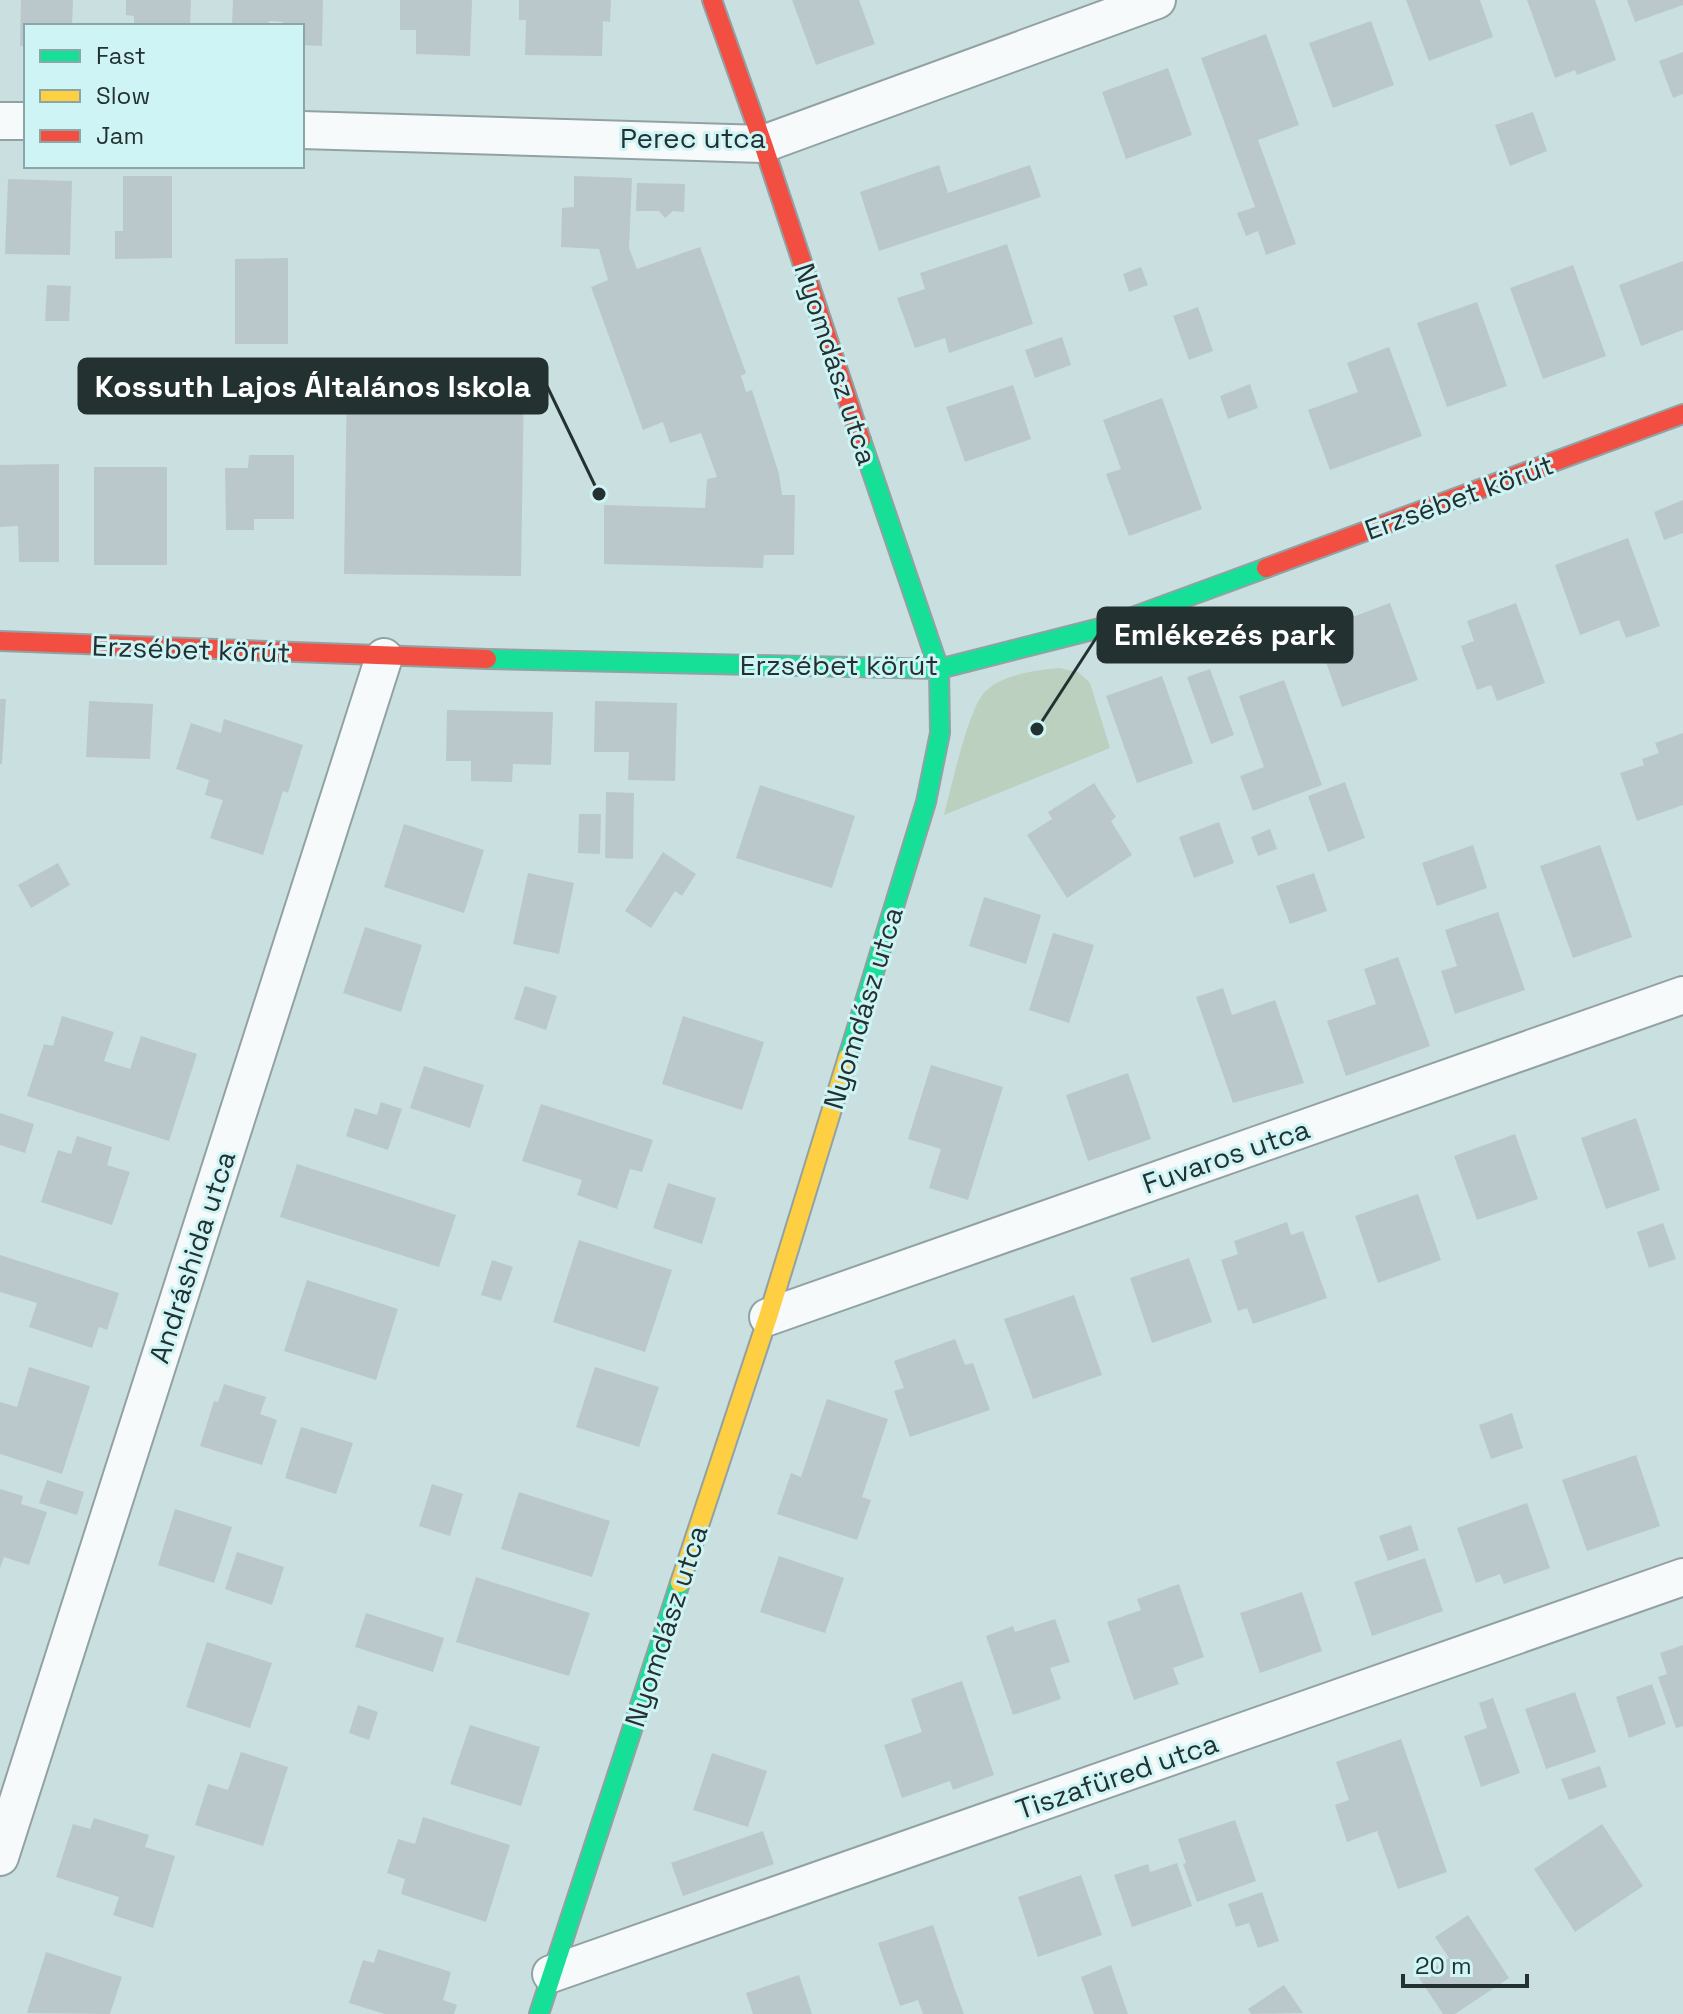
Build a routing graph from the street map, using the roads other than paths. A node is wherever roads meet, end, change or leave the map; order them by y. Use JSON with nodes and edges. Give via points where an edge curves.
{"nodes":[{"id":1,"x":712,"y":0,"type":"edge"},
{"id":2,"x":1157,"y":0,"type":"edge"},
{"id":3,"x":0,"y":121,"type":"edge"},
{"id":4,"x":24,"y":121,"type":"edge"},
{"id":5,"x":304,"y":130,"type":"edge"},
{"id":6,"x":763,"y":144,"type":"junction"},
{"id":7,"x":1683,"y":414,"type":"edge"},
{"id":8,"x":0,"y":641,"type":"edge"},
{"id":9,"x":384,"y":657,"type":"junction"},
{"id":10,"x":939,"y":669,"type":"junction"},
{"id":11,"x":1683,"y":995,"type":"edge"},
{"id":12,"x":768,"y":1317,"type":"junction"},
{"id":13,"x":1683,"y":1577,"type":"edge"},
{"id":14,"x":0,"y":1857,"type":"edge"},
{"id":15,"x":551,"y":1974,"type":"junction"},
{"id":16,"x":539,"y":2014,"type":"edge"}],
"edges":[{"from":1,"to":6,"type":"street","name":"Nyomdász utca"},
{"from":2,"to":6,"type":"street","name":"Perec utca"},
{"from":3,"to":4,"type":"street"},
{"from":5,"to":6,"type":"street","name":"Perec utca"},
{"from":6,"to":10,"type":"street","name":"Nyomdász utca"},
{"from":7,"to":10,"type":"street","name":"Erzsébet körút","via":[[1108,626]]},
{"from":8,"to":9,"type":"street","name":"Erzsébet körút"},
{"from":9,"to":10,"type":"street","name":"Erzsébet körút"},
{"from":9,"to":14,"type":"street","name":"Andráshida utca"},
{"from":10,"to":12,"type":"street","name":"Nyomdász utca","via":[[940,733],[926,802]]},
{"from":11,"to":12,"type":"street","name":"Fuvaros utca"},
{"from":12,"to":15,"type":"street","name":"Nyomdász utca"},
{"from":13,"to":15,"type":"street","name":"Tiszafüred utca"},
{"from":15,"to":16,"type":"street","name":"Nyomdász utca"}]}
